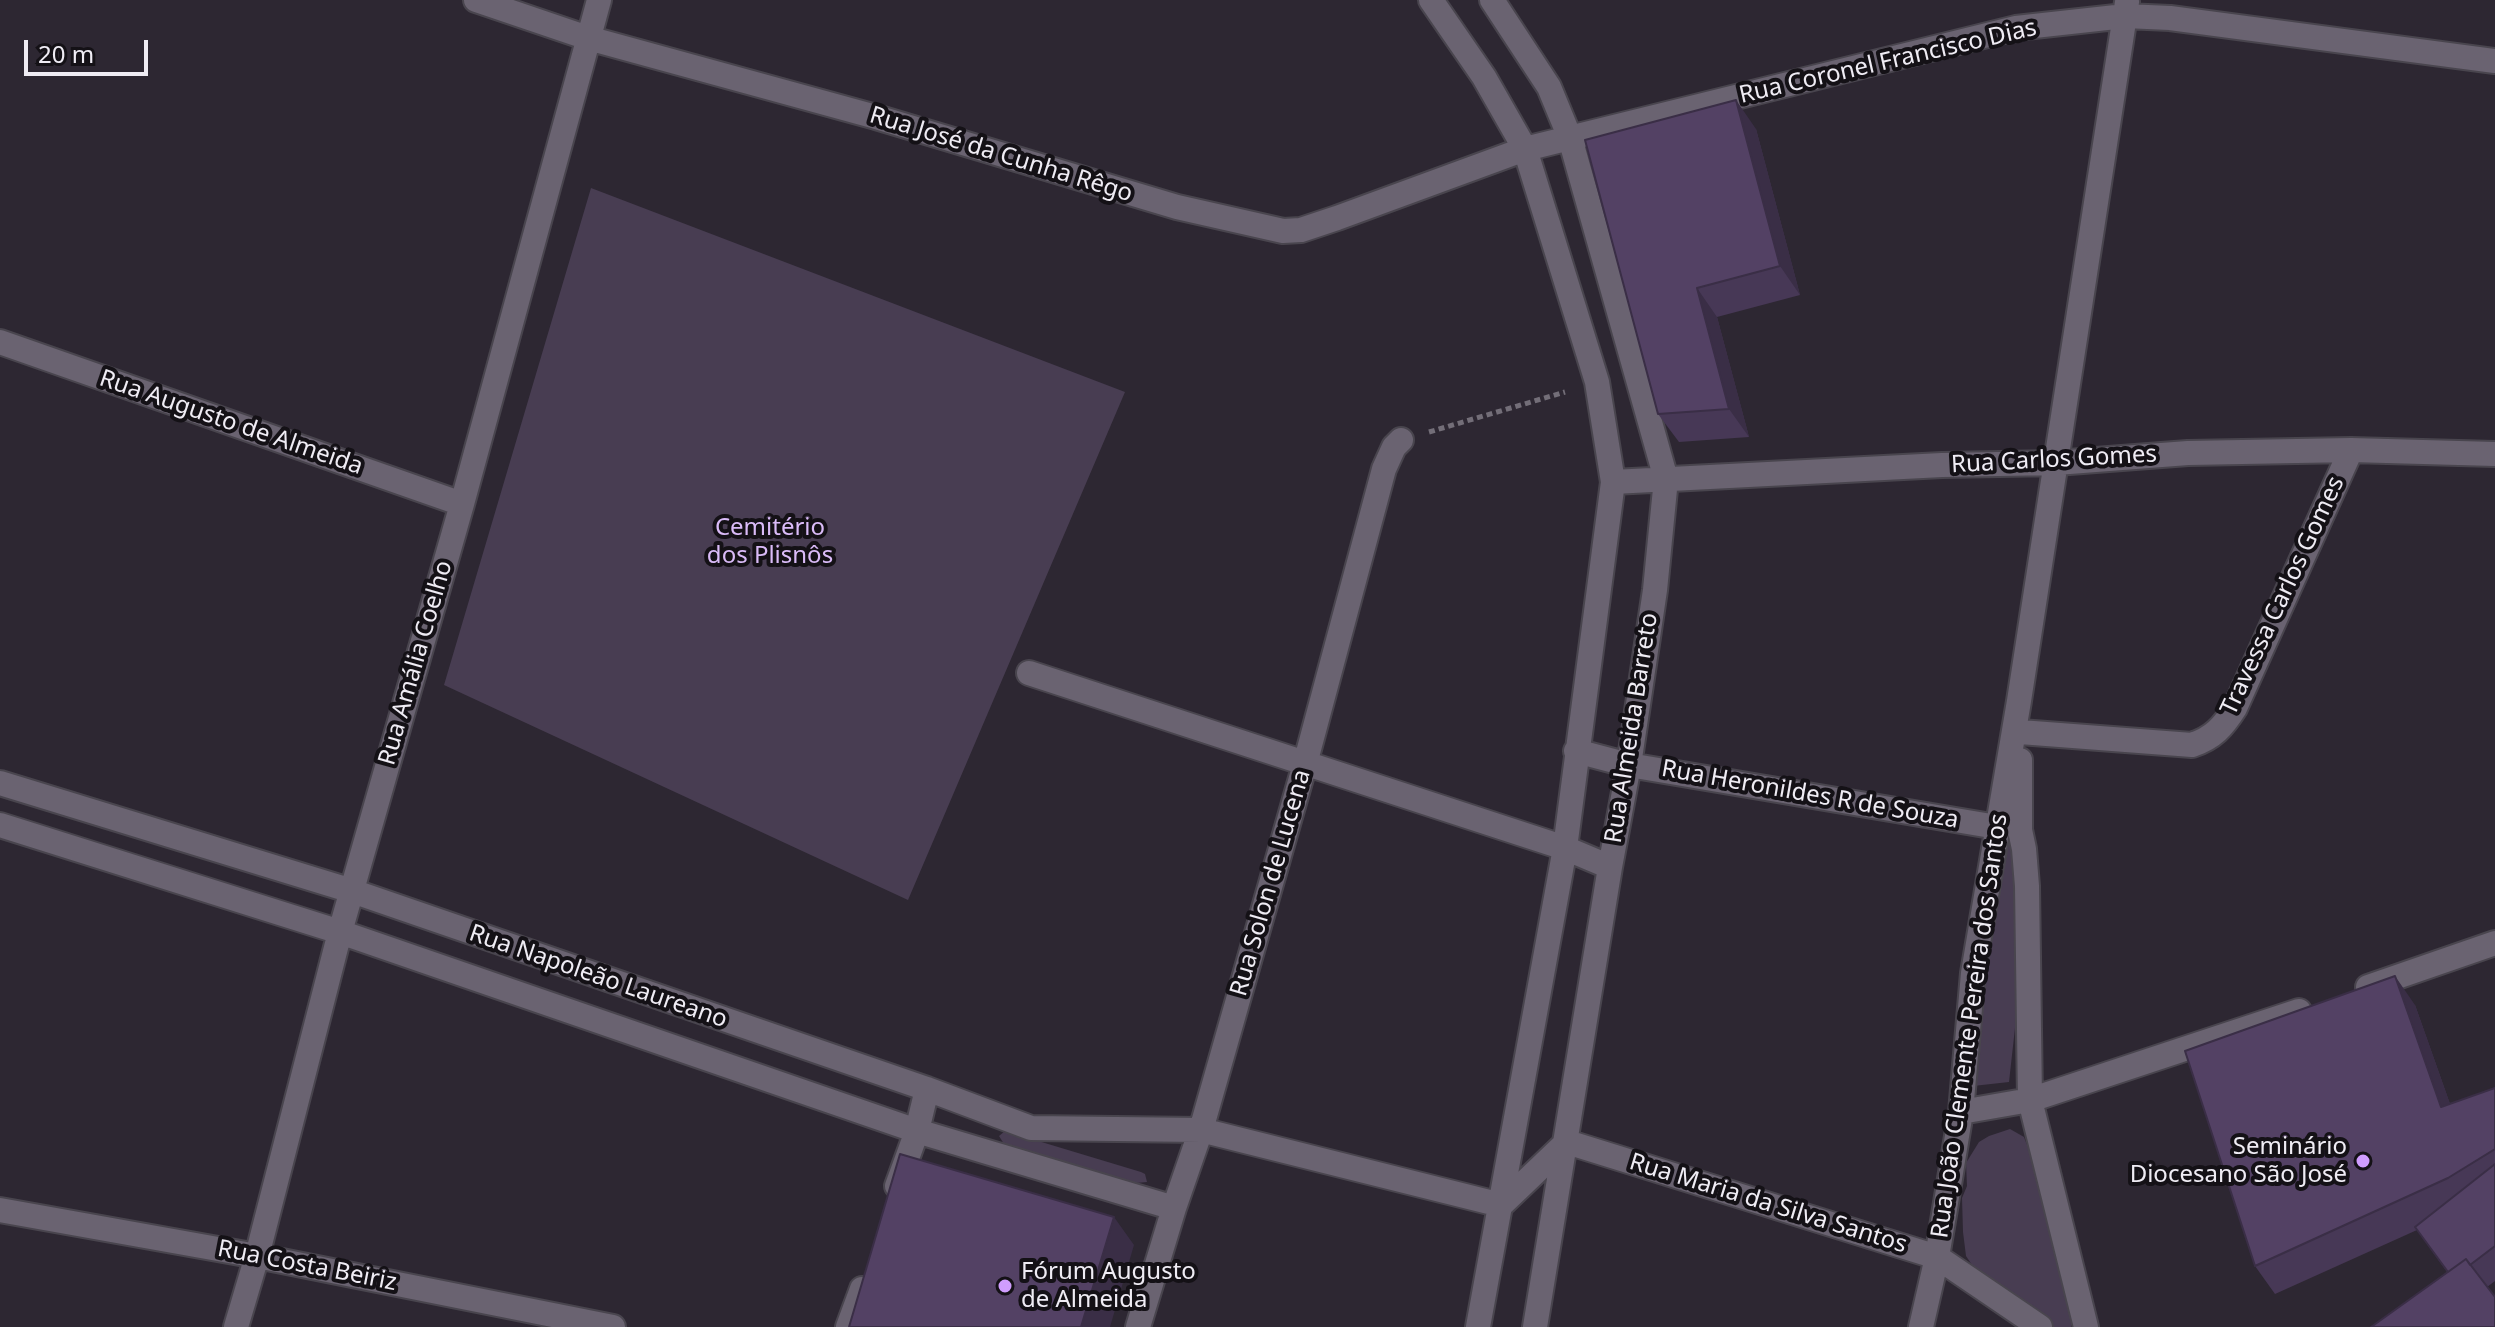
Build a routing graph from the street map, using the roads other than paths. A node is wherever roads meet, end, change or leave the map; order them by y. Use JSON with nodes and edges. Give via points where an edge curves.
{"nodes":[{"id":1,"x":476,"y":0,"type":"edge"},
{"id":2,"x":599,"y":0,"type":"edge"},
{"id":3,"x":1431,"y":0,"type":"edge"},
{"id":4,"x":1492,"y":0,"type":"edge"},
{"id":5,"x":2127,"y":8,"type":"edge"},
{"id":6,"x":588,"y":38,"type":"junction"},
{"id":7,"x":2495,"y":61,"type":"edge"},
{"id":8,"x":1570,"y":138,"type":"junction"},
{"id":9,"x":1525,"y":149,"type":"junction"},
{"id":10,"x":0,"y":342,"type":"edge"},
{"id":11,"x":1401,"y":440,"type":"road end"},
{"id":12,"x":2351,"y":450,"type":"junction"},
{"id":13,"x":2495,"y":454,"type":"edge"},
{"id":14,"x":2056,"y":463,"type":"junction"},
{"id":15,"x":1666,"y":479,"type":"junction"},
{"id":16,"x":1613,"y":482,"type":"junction"},
{"id":17,"x":462,"y":504,"type":"junction"},
{"id":18,"x":1029,"y":673,"type":"dead end"},
{"id":19,"x":2019,"y":701,"type":"junction"},
{"id":20,"x":2020,"y":732,"type":"junction"},
{"id":21,"x":1576,"y":751,"type":"junction"},
{"id":22,"x":1305,"y":764,"type":"junction"},
{"id":23,"x":1629,"y":765,"type":"junction"},
{"id":24,"x":0,"y":783,"type":"edge"},
{"id":25,"x":0,"y":825,"type":"edge"},
{"id":26,"x":1997,"y":827,"type":"junction"},
{"id":27,"x":1565,"y":848,"type":"junction"},
{"id":28,"x":1610,"y":867,"type":"junction"},
{"id":29,"x":352,"y":891,"type":"junction"},
{"id":30,"x":340,"y":932,"type":"junction"},
{"id":31,"x":2495,"y":943,"type":"edge"},
{"id":32,"x":2348,"y":994,"type":"edge"},
{"id":33,"x":2318,"y":1005,"type":"edge"},
{"id":34,"x":927,"y":1089,"type":"junction"},
{"id":35,"x":2030,"y":1100,"type":"junction"},
{"id":36,"x":1961,"y":1112,"type":"junction"},
{"id":37,"x":1201,"y":1130,"type":"junction"},
{"id":38,"x":917,"y":1131,"type":"junction"},
{"id":39,"x":1567,"y":1142,"type":"junction"},
{"id":40,"x":1501,"y":1205,"type":"junction"},
{"id":41,"x":890,"y":1207,"type":"edge"},
{"id":42,"x":1174,"y":1208,"type":"junction"},
{"id":43,"x":0,"y":1210,"type":"edge"},
{"id":44,"x":257,"y":1256,"type":"junction"},
{"id":45,"x":1937,"y":1257,"type":"junction"},
{"id":46,"x":869,"y":1267,"type":"edge"},
{"id":47,"x":236,"y":1327,"type":"edge"},
{"id":48,"x":613,"y":1327,"type":"edge"},
{"id":49,"x":848,"y":1327,"type":"edge"},
{"id":50,"x":1138,"y":1327,"type":"edge"},
{"id":51,"x":1478,"y":1327,"type":"edge"},
{"id":52,"x":1535,"y":1327,"type":"edge"},
{"id":53,"x":1921,"y":1327,"type":"edge"},
{"id":54,"x":2040,"y":1327,"type":"edge"},
{"id":55,"x":2086,"y":1327,"type":"edge"}],
"edges":[{"from":1,"to":6,"type":"street","name":"Rua José da Cunha Rêgo"},
{"from":2,"to":6,"type":"street","name":"Rua Amália Coelho"},
{"from":3,"to":9,"type":"street","name":"Rua Almeida Barreto"},
{"from":4,"to":8,"type":"street","name":"Rua Almeida Barreto","via":[[1549,87]]},
{"from":5,"to":7,"type":"street","name":"Rua Coronel Francisco Dias"},
{"from":5,"to":8,"type":"street","name":"Rua Coronel Francisco Dias","via":[[2016,28]]},
{"from":5,"to":14,"type":"street","name":"Rua João Clemente Pereira dos Santos"},
{"from":6,"to":9,"type":"street","name":"Rua José da Cunha Rêgo","via":[[1177,207],[1283,231],[1337,218]]},
{"from":6,"to":17,"type":"street","name":"Rua Amália Coelho"},
{"from":8,"to":9,"type":"street","name":"Rua Coronel Francisco Dias"},
{"from":8,"to":15,"type":"street","name":"Rua Almeida Barreto"},
{"from":9,"to":16,"type":"street","name":"Rua Almeida Barreto","via":[[1597,382]]},
{"from":10,"to":17,"type":"street","name":"Rua Augusto de Almeida"},
{"from":11,"to":22,"type":"street","name":"Rua Solon de Lucena","via":[[1384,469]]},
{"from":12,"to":13,"type":"street","name":"Rua Carlos Gomes"},
{"from":12,"to":14,"type":"street","name":"Rua Carlos Gomes","via":[[2188,453]]},
{"from":12,"to":20,"type":"street","name":"Travessa Carlos Gomes","via":[[2235,708],[2209,739],[2192,745]]},
{"from":14,"to":15,"type":"street","name":"Rua Carlos Gomes"},
{"from":14,"to":19,"type":"street","name":"Rua João Clemente Pereira dos Santos"},
{"from":15,"to":16,"type":"street","name":"Rua Carlos Gomes"},
{"from":15,"to":23,"type":"street","name":"Rua Almeida Barreto"},
{"from":16,"to":21,"type":"street","name":"Rua Almeida Barreto"},
{"from":17,"to":29,"type":"street","name":"Rua Amália Coelho"},
{"from":18,"to":22,"type":"street"},
{"from":19,"to":20,"type":"street","name":"Rua João Clemente Pereira dos Santos"},
{"from":19,"to":26,"type":"street","name":"Rua João Clemente Pereira dos Santos"},
{"from":20,"to":35,"type":"street","name":"Rua João Clemente Pereira dos Santos"},
{"from":21,"to":23,"type":"street","name":"Rua Heronildes R de Souza"},
{"from":21,"to":27,"type":"street","name":"Rua Almeida Barreto"},
{"from":22,"to":27,"type":"street"},
{"from":22,"to":37,"type":"street","name":"Rua Solon de Lucena"},
{"from":23,"to":26,"type":"street","name":"Rua Heronildes R de Souza"},
{"from":23,"to":28,"type":"street","name":"Rua Almeida Barreto"},
{"from":24,"to":29,"type":"street","name":"Rua Napoleão Laureano"},
{"from":25,"to":30,"type":"street","name":"Rua Napoleão Laureano"},
{"from":26,"to":36,"type":"street","name":"Rua João Clemente Pereira dos Santos","via":[[1973,973]]},
{"from":27,"to":28,"type":"street"},
{"from":27,"to":40,"type":"street","name":"Rua Almeida Barreto"},
{"from":28,"to":39,"type":"street","name":"Rua Almeida Barreto"},
{"from":29,"to":30,"type":"street","name":"Rua Amália Coelho"},
{"from":29,"to":34,"type":"street","name":"Rua Napoleão Laureano"},
{"from":30,"to":38,"type":"street","name":"Rua Napoleão Laureano"},
{"from":30,"to":44,"type":"street","name":"Rua Amália Coelho"},
{"from":31,"to":32,"type":"street"},
{"from":33,"to":35,"type":"street"},
{"from":34,"to":37,"type":"street","name":"Rua Napoleão Laureano","via":[[1031,1128]]},
{"from":34,"to":38,"type":"street"},
{"from":35,"to":36,"type":"street"},
{"from":35,"to":55,"type":"street","name":"Rua João Clemente Pereira dos Santos"},
{"from":36,"to":45,"type":"street","name":"Rua João Clemente Pereira dos Santos"},
{"from":37,"to":40,"type":"street","name":"Rua Napoleão Laureano"},
{"from":37,"to":42,"type":"street","name":"Rua Solon de Lucena"},
{"from":38,"to":41,"type":"street"},
{"from":38,"to":42,"type":"street","name":"Rua Napoleão Laureano"},
{"from":39,"to":40,"type":"street"},
{"from":39,"to":45,"type":"street","name":"Rua Maria da Silva Santos"},
{"from":39,"to":52,"type":"street","name":"Rua Almeida Barreto"},
{"from":40,"to":51,"type":"street","name":"Rua Almeida Barreto"},
{"from":42,"to":50,"type":"street","name":"Rua Solon de Lucena"},
{"from":43,"to":44,"type":"street","name":"Rua Costa Beiriz"},
{"from":44,"to":47,"type":"street","name":"Rua Amália Coelho"},
{"from":44,"to":48,"type":"street","name":"Rua Costa Beiriz"},
{"from":45,"to":53,"type":"street","name":"Rua João Clemente Pereira dos Santos"},
{"from":45,"to":54,"type":"street","name":"Rua Maria da Silva Santos"},
{"from":46,"to":49,"type":"street"}]}
